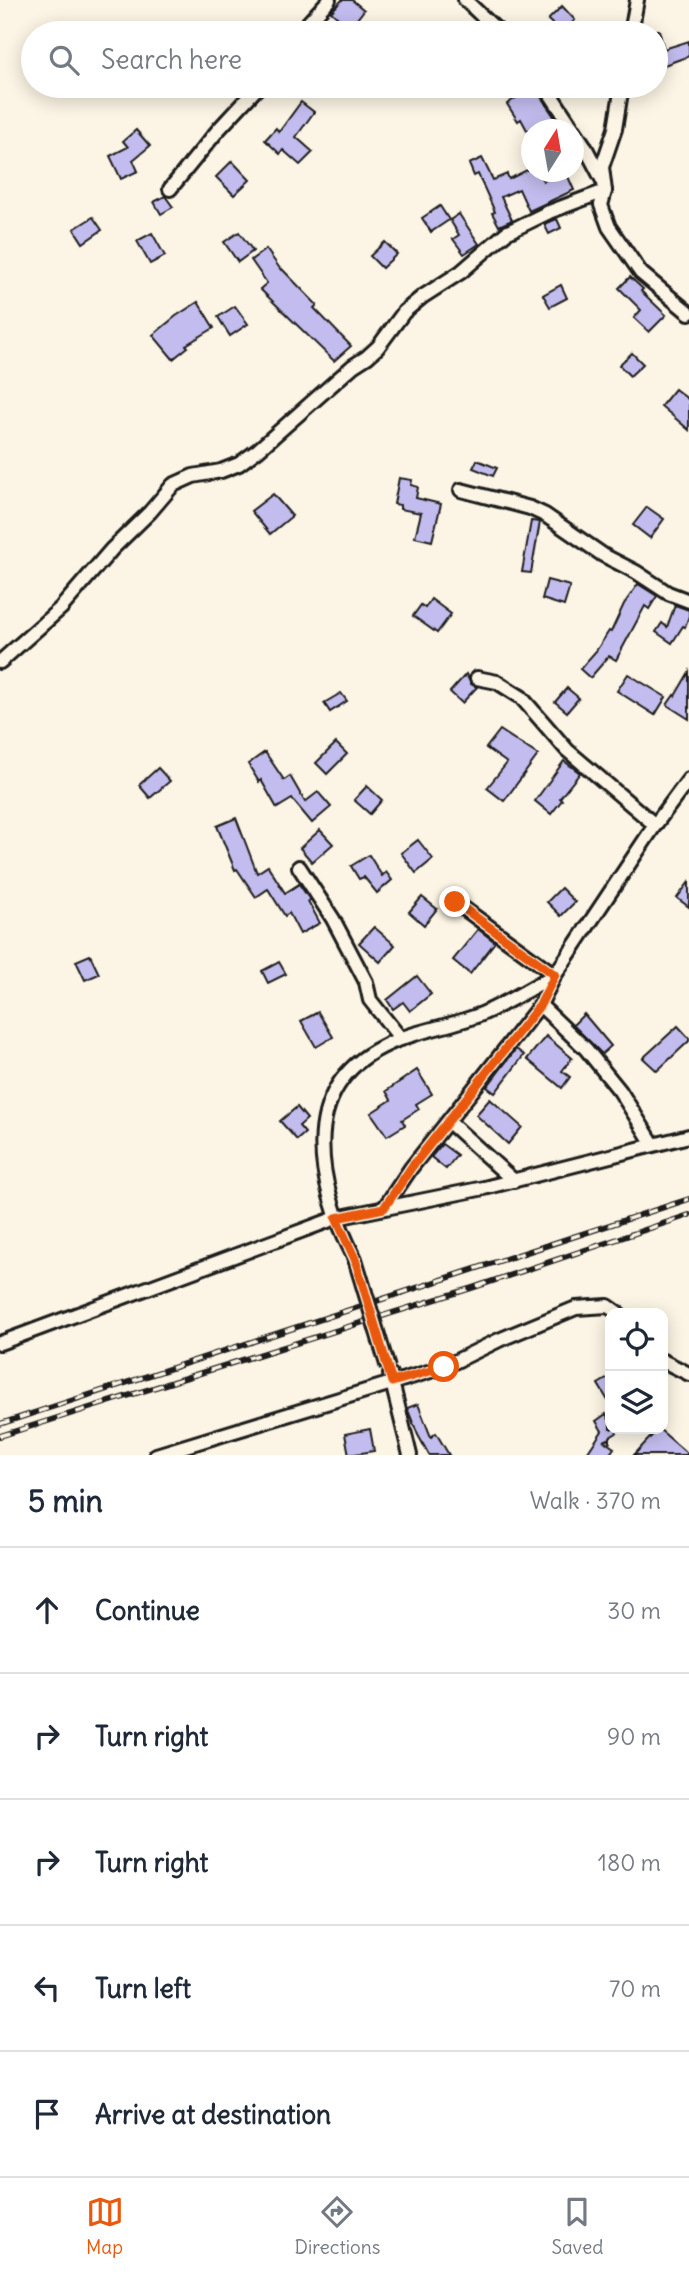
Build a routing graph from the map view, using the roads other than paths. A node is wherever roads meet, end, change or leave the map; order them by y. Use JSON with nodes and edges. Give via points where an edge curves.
{"nodes":[{"id":1,"x":329,"y":0,"type":"edge"},
{"id":2,"x":465,"y":0,"type":"edge"},
{"id":3,"x":636,"y":0,"type":"edge"},
{"id":4,"x":310,"y":21,"type":"edge"},
{"id":5,"x":487,"y":21,"type":"edge"},
{"id":6,"x":633,"y":21,"type":"edge"},
{"id":7,"x":248,"y":98,"type":"edge"},
{"id":8,"x":553,"y":98,"type":"edge"},
{"id":9,"x":620,"y":98,"type":"edge"},
{"id":10,"x":604,"y":187,"type":"junction"},
{"id":11,"x":170,"y":189,"type":"dead end"},
{"id":12,"x":689,"y":313,"type":"edge"},
{"id":13,"x":461,"y":491,"type":"dead end"},
{"id":14,"x":689,"y":601,"type":"edge"},
{"id":15,"x":0,"y":662,"type":"edge"},
{"id":16,"x":477,"y":678,"type":"dead end"},
{"id":17,"x":689,"y":779,"type":"edge"},
{"id":18,"x":655,"y":825,"type":"junction"},
{"id":19,"x":299,"y":867,"type":"dead end"},
{"id":20,"x":455,"y":902,"type":"dead end"},
{"id":21,"x":555,"y":975,"type":"junction"},
{"id":22,"x":540,"y":1005,"type":"junction"},
{"id":23,"x":401,"y":1039,"type":"junction"},
{"id":24,"x":449,"y":1122,"type":"junction"},
{"id":25,"x":689,"y":1136,"type":"edge"},
{"id":26,"x":653,"y":1144,"type":"junction"},
{"id":27,"x":514,"y":1181,"type":"junction"},
{"id":28,"x":384,"y":1208,"type":"junction"},
{"id":29,"x":336,"y":1218,"type":"junction"},
{"id":30,"x":611,"y":1308,"type":"edge"},
{"id":31,"x":0,"y":1343,"type":"edge"},
{"id":32,"x":668,"y":1364,"type":"edge"},
{"id":33,"x":689,"y":1374,"type":"edge"},
{"id":34,"x":392,"y":1382,"type":"junction"},
{"id":35,"x":156,"y":1455,"type":"edge"},
{"id":36,"x":410,"y":1455,"type":"edge"}],
"edges":[{"from":1,"to":4,"type":"street"},
{"from":2,"to":5,"type":"street"},
{"from":3,"to":6,"type":"street"},
{"from":7,"to":11,"type":"street"},
{"from":8,"to":10,"type":"street","via":[[584,145]]},
{"from":9,"to":10,"type":"street","via":[[602,167]]},
{"from":10,"to":12,"type":"street","via":[[601,205],[617,239],[641,273]]},
{"from":10,"to":15,"type":"street","via":[[506,233],[404,312],[367,357],[239,464],[173,485],[61,608]]},
{"from":13,"to":14,"type":"street","via":[[545,515],[603,555]]},
{"from":16,"to":18,"type":"street","via":[[497,682],[520,697],[567,750]]},
{"from":17,"to":18,"type":"street"},
{"from":18,"to":21,"type":"street"},
{"from":19,"to":23,"type":"street","via":[[333,919],[366,982],[370,1000]]},
{"from":20,"to":21,"type":"street"},
{"from":21,"to":22,"type":"street"},
{"from":21,"to":23,"type":"street","via":[[483,1014]]},
{"from":22,"to":24,"type":"street"},
{"from":22,"to":26,"type":"street","via":[[586,1049],[620,1091]]},
{"from":23,"to":29,"type":"street","via":[[365,1056],[345,1073],[326,1114],[324,1174]]},
{"from":24,"to":27,"type":"street"},
{"from":24,"to":28,"type":"street"},
{"from":25,"to":26,"type":"street"},
{"from":26,"to":27,"type":"street"},
{"from":27,"to":28,"type":"street"},
{"from":28,"to":29,"type":"street"},
{"from":29,"to":31,"type":"street"},
{"from":29,"to":34,"type":"street","bridge":true,"via":[[355,1259]]},
{"from":30,"to":34,"type":"street","via":[[576,1308],[444,1367]]},
{"from":32,"to":33,"type":"street"},
{"from":34,"to":35,"type":"street"},
{"from":34,"to":36,"type":"street"}]}
